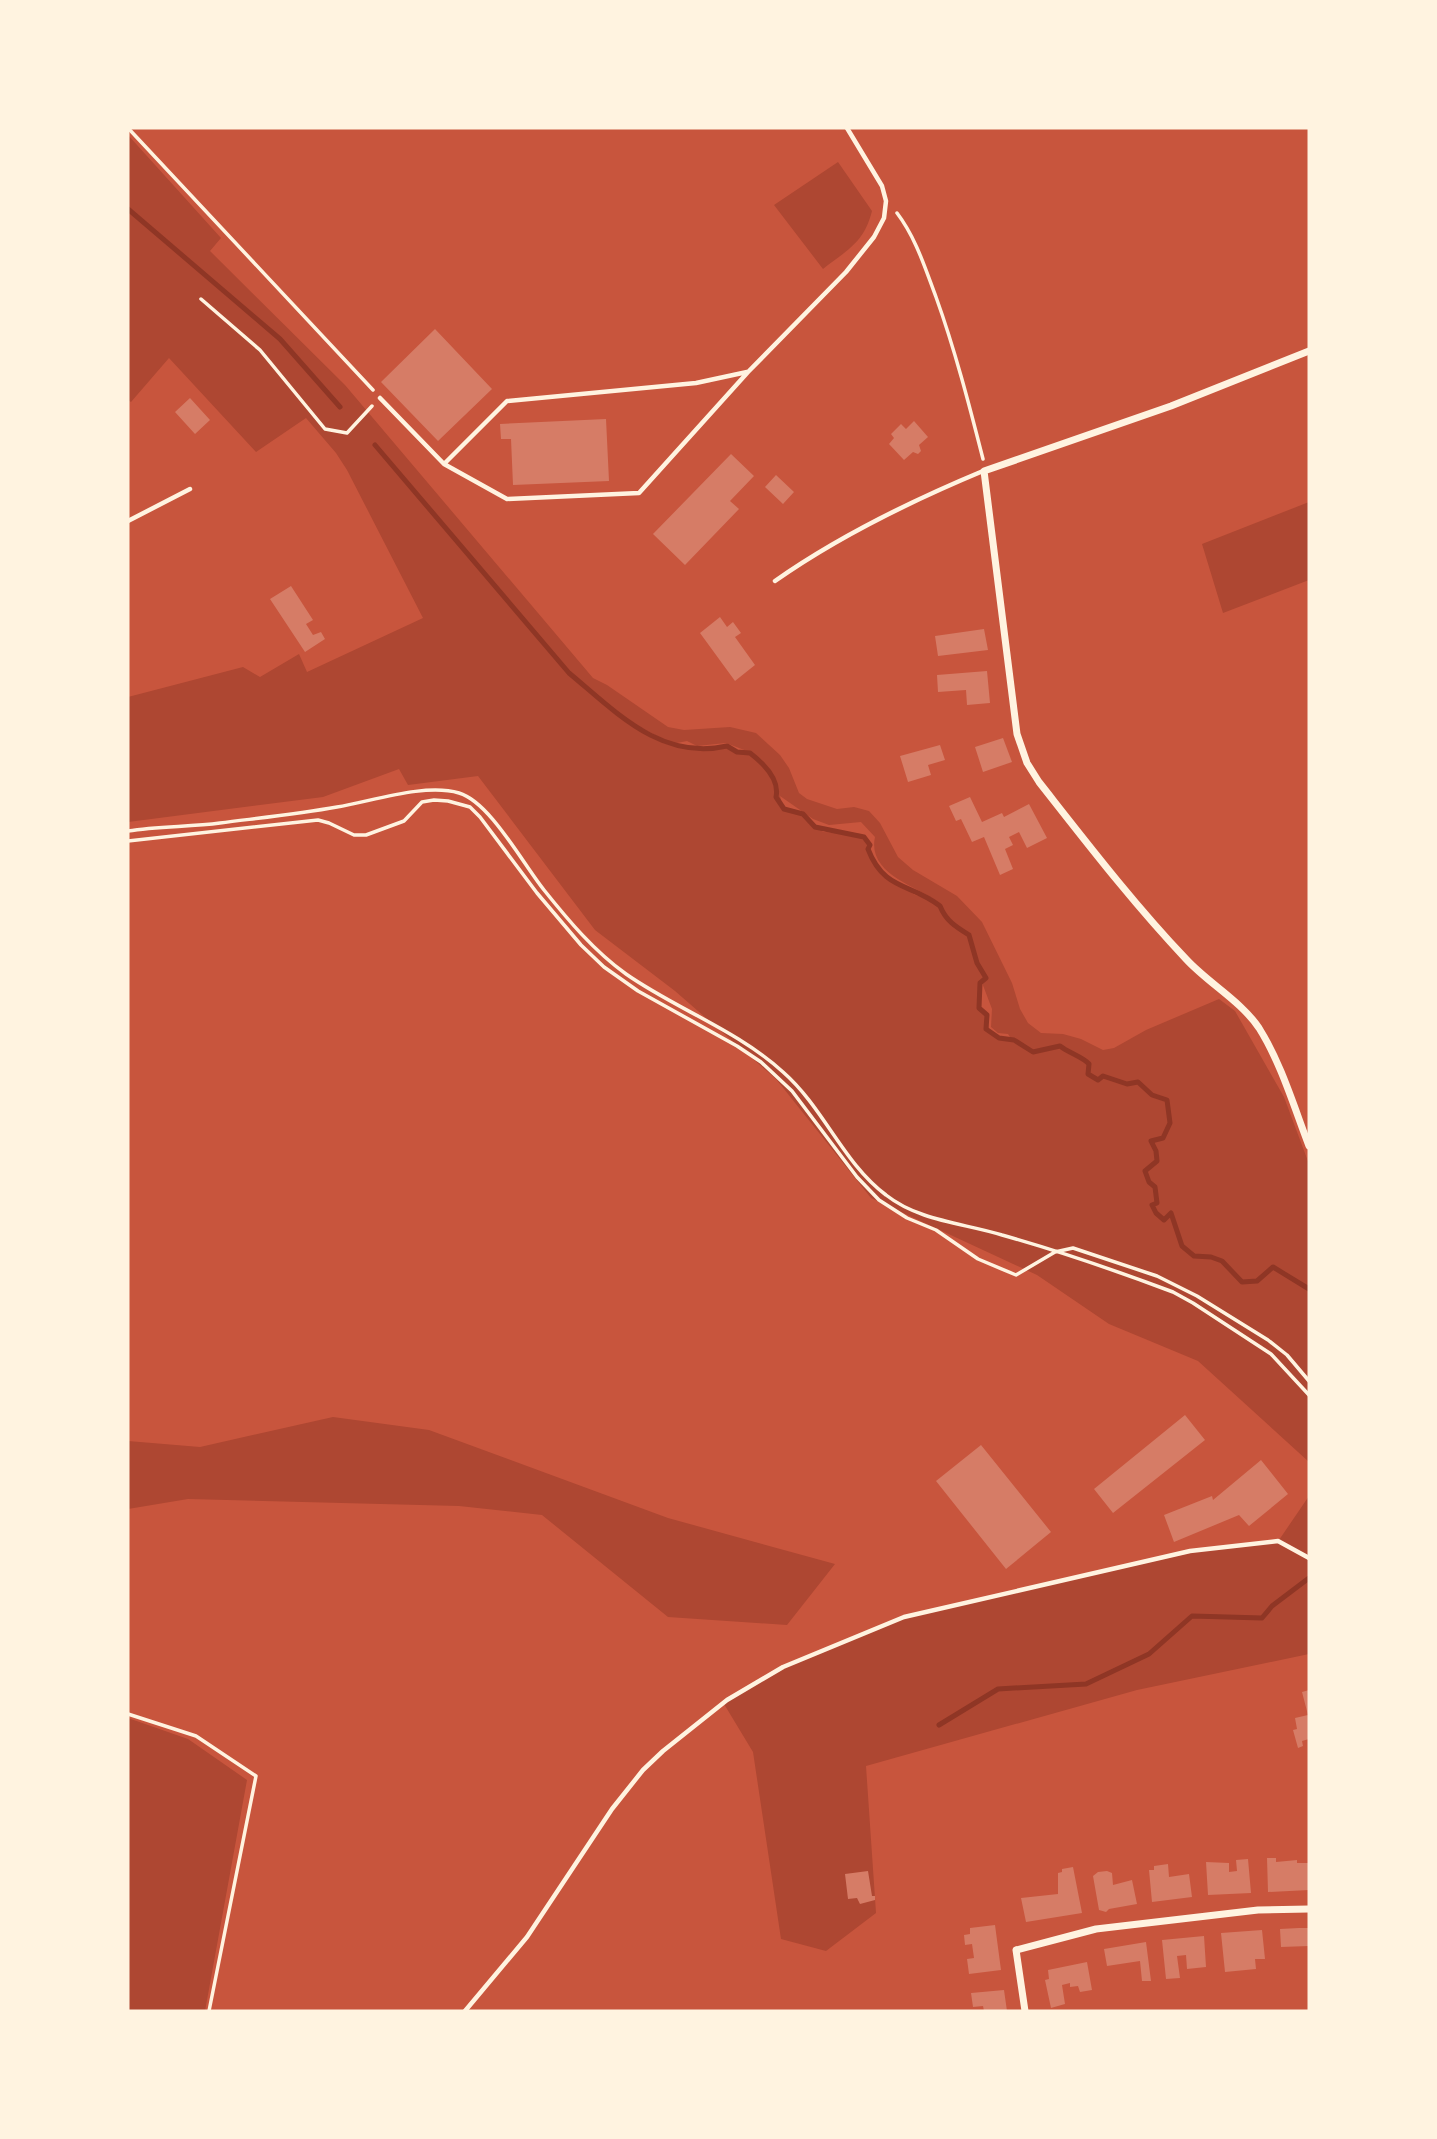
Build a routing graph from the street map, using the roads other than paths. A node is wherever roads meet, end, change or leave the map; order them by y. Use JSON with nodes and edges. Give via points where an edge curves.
{"nodes":[{"id":1,"x":847,"y":128,"type":"edge"},
{"id":2,"x":1309,"y":351,"type":"edge"},
{"id":3,"x":748,"y":372,"type":"junction"},
{"id":4,"x":380,"y":398,"type":"road end"},
{"id":5,"x":444,"y":464,"type":"junction"},
{"id":6,"x":984,"y":471,"type":"junction"},
{"id":7,"x":190,"y":489,"type":"dead end"},
{"id":8,"x":128,"y":521,"type":"edge"},
{"id":9,"x":775,"y":580,"type":"dead end"},
{"id":10,"x":1309,"y":1146,"type":"edge"},
{"id":11,"x":1309,"y":1558,"type":"edge"},
{"id":12,"x":1309,"y":1909,"type":"edge"},
{"id":13,"x":465,"y":2011,"type":"edge"},
{"id":14,"x":1025,"y":2011,"type":"edge"}],
"edges":[{"from":1,"to":3,"type":"lane","via":[[882,186],[884,218],[846,272]]},
{"from":2,"to":6,"type":"street"},
{"from":3,"to":5,"type":"lane","via":[[696,383],[507,401]]},
{"from":3,"to":5,"type":"lane","via":[[639,493],[507,499]]},
{"from":4,"to":5,"type":"lane"},
{"from":6,"to":9,"type":"lane","via":[[810,556]]},
{"from":6,"to":10,"type":"street","via":[[1017,734],[1027,763],[1139,908],[1202,977],[1257,1026]]},
{"from":7,"to":8,"type":"lane"},
{"from":11,"to":13,"type":"lane","via":[[1278,1541],[1190,1551],[904,1617],[783,1667],[727,1700],[643,1770],[520,1946]]},
{"from":12,"to":14,"type":"street","via":[[1123,1925],[1016,1950]]}]}
